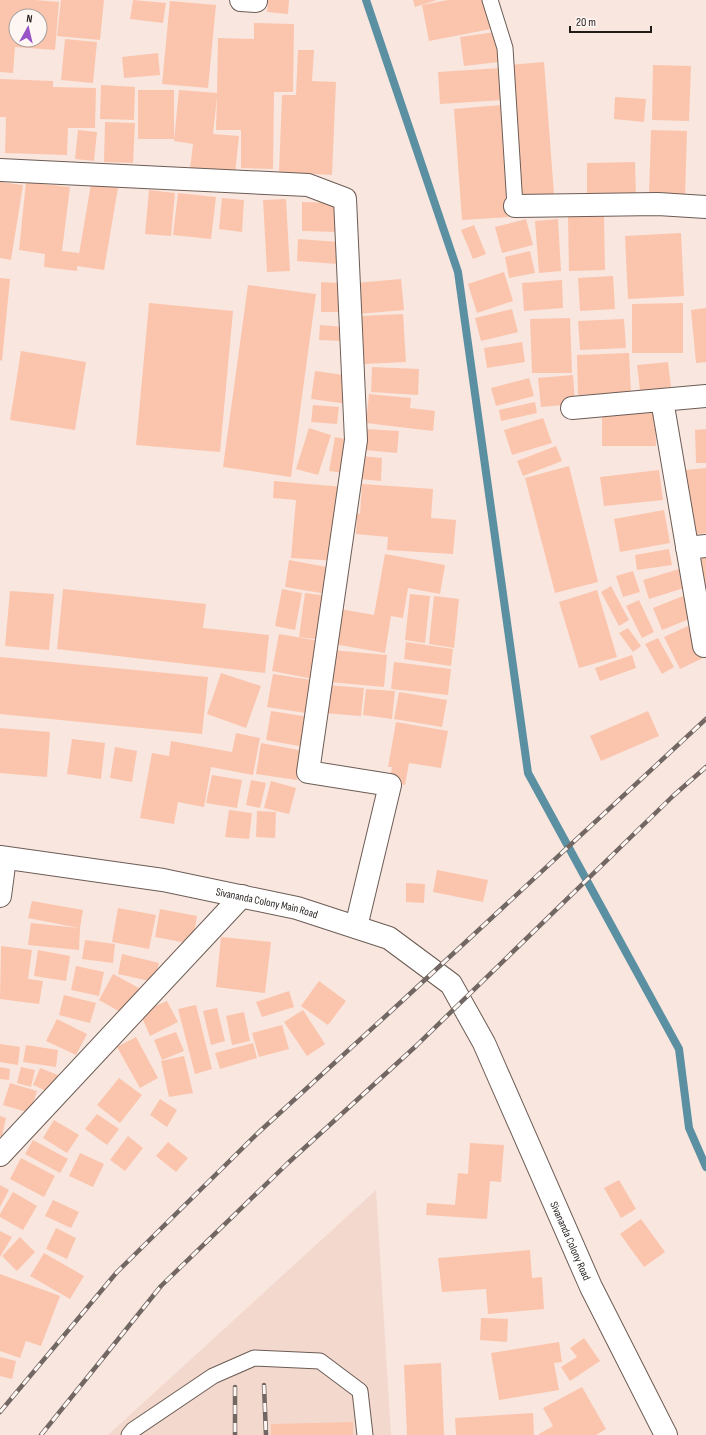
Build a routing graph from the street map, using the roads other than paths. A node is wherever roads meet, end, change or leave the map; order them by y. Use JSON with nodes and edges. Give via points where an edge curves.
{"nodes":[{"id":1,"x":490,"y":0,"type":"edge"},
{"id":2,"x":0,"y":170,"type":"edge"},
{"id":3,"x":515,"y":206,"type":"joint"},
{"id":4,"x":706,"y":207,"type":"edge"},
{"id":5,"x":706,"y":396,"type":"edge"},
{"id":6,"x":662,"y":400,"type":"junction"},
{"id":7,"x":572,"y":408,"type":"dead end"},
{"id":8,"x":697,"y":547,"type":"edge"},
{"id":9,"x":704,"y":646,"type":"dead end"},
{"id":10,"x":3,"y":857,"type":"edge"},
{"id":11,"x":0,"y":896,"type":"edge"},
{"id":12,"x":242,"y":896,"type":"junction"},
{"id":13,"x":356,"y":928,"type":"junction"},
{"id":14,"x":484,"y":1043,"type":"joint"},
{"id":15,"x":0,"y":1155,"type":"edge"},
{"id":16,"x":129,"y":1435,"type":"edge"},
{"id":17,"x":365,"y":1435,"type":"edge"},
{"id":18,"x":666,"y":1435,"type":"edge"}],
"edges":[{"from":1,"to":3,"type":"lane","via":[[505,48]]},
{"from":2,"to":13,"type":"street","via":[[308,185],[345,199],[356,440],[308,772],[390,785]]},
{"from":3,"to":4,"type":"street","via":[[658,204]]},
{"from":5,"to":6,"type":"street"},
{"from":6,"to":7,"type":"street"},
{"from":6,"to":8,"type":"street"},
{"from":8,"to":9,"type":"street"},
{"from":10,"to":11,"type":"street"},
{"from":10,"to":12,"type":"street","name":"Sivananda Colony Main Road","via":[[162,880]]},
{"from":12,"to":13,"type":"street","name":"Sivananda Colony Main Road","via":[[296,908]]},
{"from":12,"to":15,"type":"street"},
{"from":13,"to":14,"type":"street","name":"Sivananda Colony Main Road","via":[[389,938],[451,984]]},
{"from":14,"to":18,"type":"street","name":"Sivananda Colony Road","via":[[591,1287]]},
{"from":16,"to":17,"type":"lane","via":[[213,1376],[254,1358],[320,1361],[360,1391]]}]}
